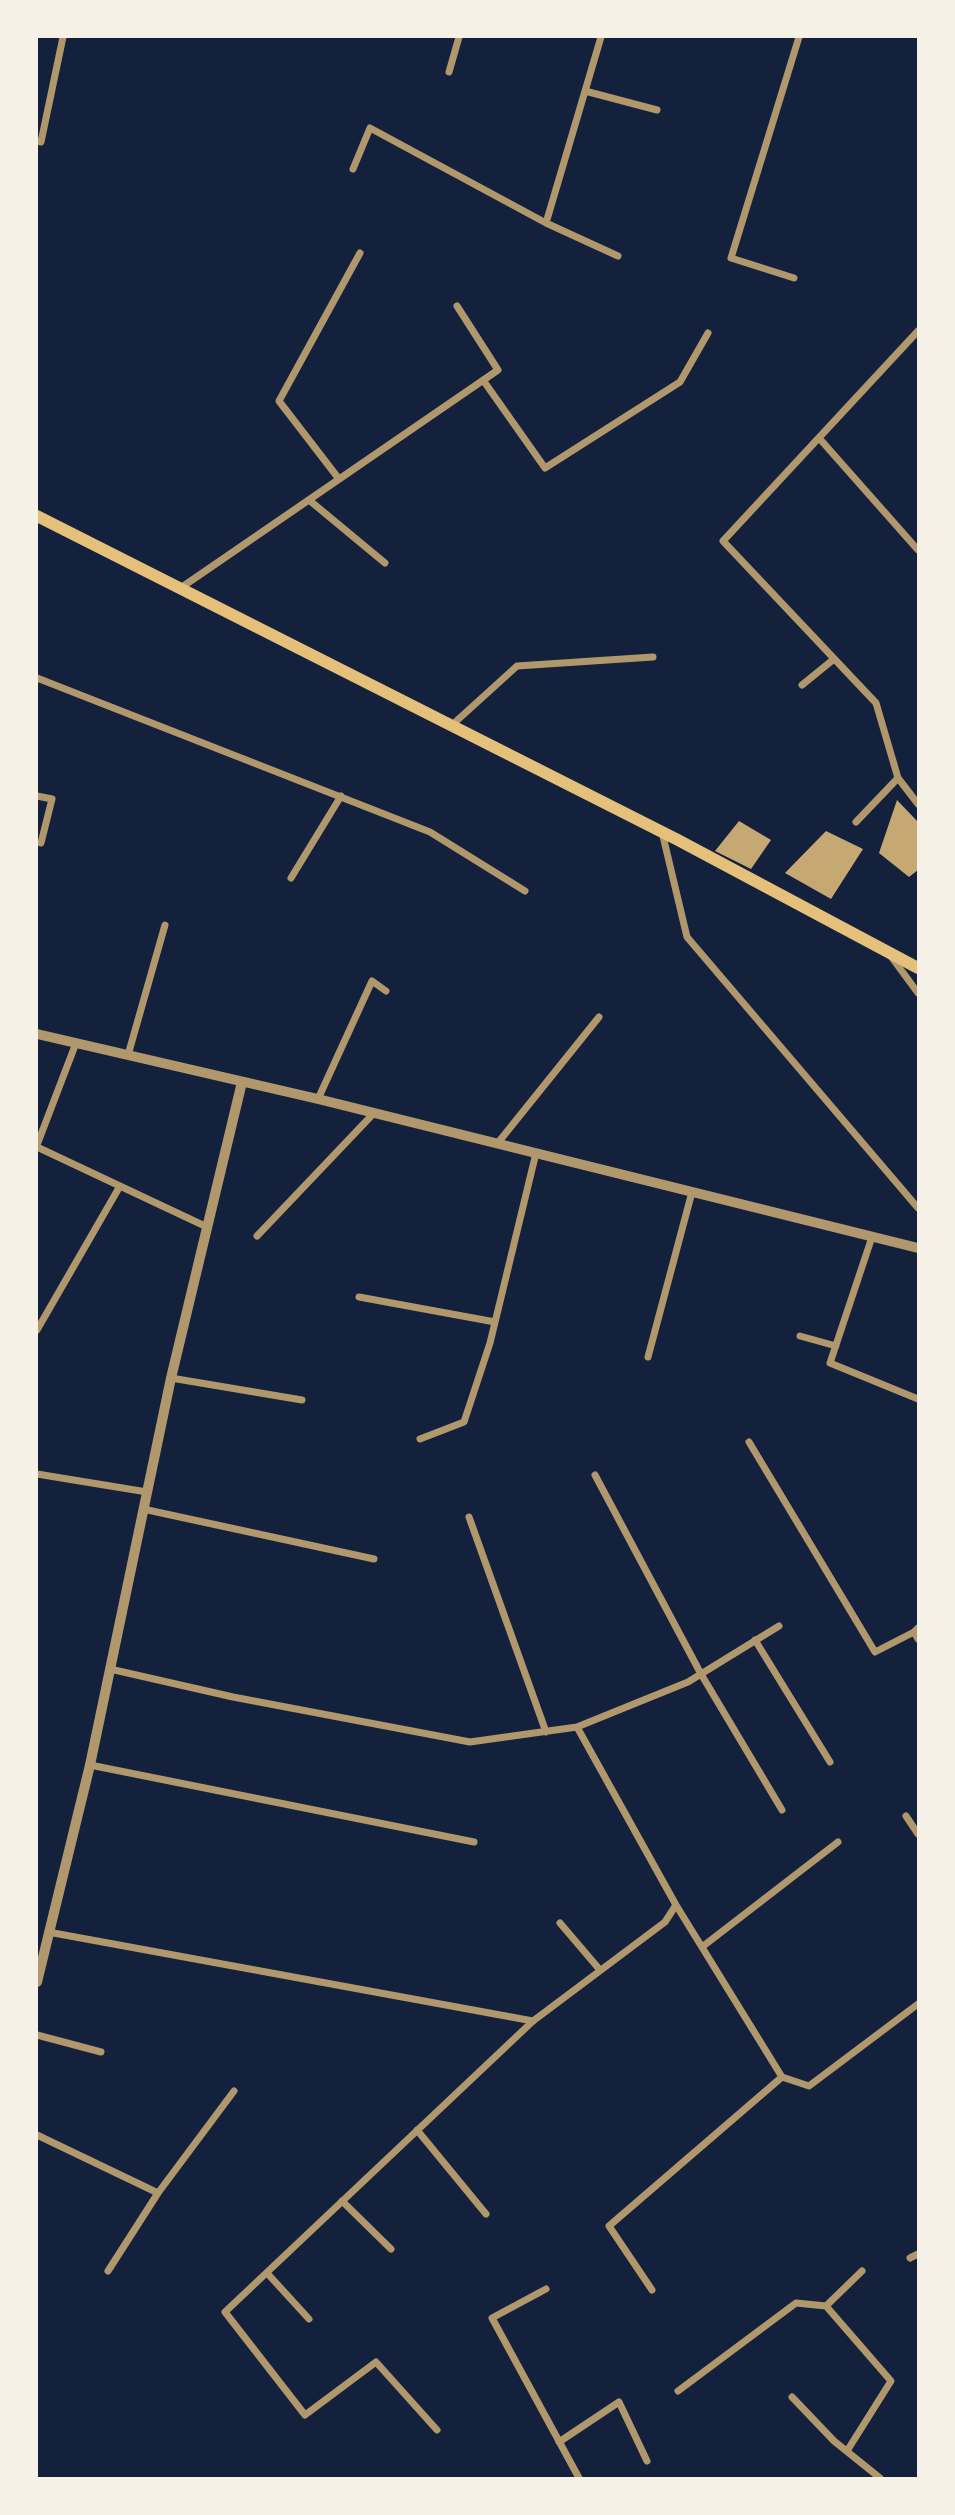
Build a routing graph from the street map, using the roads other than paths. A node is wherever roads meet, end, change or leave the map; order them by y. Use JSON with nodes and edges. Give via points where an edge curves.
{"nodes":[{"id":1,"x":62,"y":37,"type":"edge"},
{"id":2,"x":459,"y":37,"type":"edge"},
{"id":3,"x":601,"y":37,"type":"edge"},
{"id":4,"x":799,"y":37,"type":"edge"},
{"id":5,"x":449,"y":72,"type":"dead end"},
{"id":6,"x":585,"y":91,"type":"junction"},
{"id":7,"x":657,"y":110,"type":"dead end"},
{"id":8,"x":37,"y":141,"type":"edge"},
{"id":9,"x":352,"y":169,"type":"dead end"},
{"id":10,"x":547,"y":223,"type":"junction"},
{"id":11,"x":360,"y":253,"type":"dead end"},
{"id":12,"x":618,"y":256,"type":"dead end"},
{"id":13,"x":794,"y":278,"type":"dead end"},
{"id":14,"x":457,"y":306,"type":"dead end"},
{"id":15,"x":708,"y":334,"type":"dead end"},
{"id":16,"x":917,"y":334,"type":"edge"},
{"id":17,"x":483,"y":380,"type":"junction"},
{"id":18,"x":819,"y":438,"type":"junction"},
{"id":19,"x":339,"y":479,"type":"junction"},
{"id":20,"x":309,"y":500,"type":"junction"},
{"id":21,"x":37,"y":516,"type":"edge"},
{"id":22,"x":918,"y":550,"type":"edge"},
{"id":23,"x":385,"y":563,"type":"dead end"},
{"id":24,"x":182,"y":587,"type":"junction"},
{"id":25,"x":653,"y":657,"type":"dead end"},
{"id":26,"x":834,"y":659,"type":"junction"},
{"id":27,"x":37,"y":678,"type":"edge"},
{"id":28,"x":802,"y":685,"type":"dead end"},
{"id":29,"x":452,"y":725,"type":"junction"},
{"id":30,"x":898,"y":778,"type":"junction"},
{"id":31,"x":37,"y":796,"type":"edge"},
{"id":32,"x":341,"y":796,"type":"junction"},
{"id":33,"x":918,"y":804,"type":"edge"},
{"id":34,"x":856,"y":821,"type":"dead end"},
{"id":35,"x":662,"y":832,"type":"junction"},
{"id":36,"x":41,"y":843,"type":"dead end"},
{"id":37,"x":291,"y":878,"type":"dead end"},
{"id":38,"x":525,"y":891,"type":"dead end"},
{"id":39,"x":165,"y":925,"type":"dead end"},
{"id":40,"x":888,"y":952,"type":"junction"},
{"id":41,"x":918,"y":968,"type":"edge"},
{"id":42,"x":386,"y":991,"type":"dead end"},
{"id":43,"x":918,"y":993,"type":"edge"},
{"id":44,"x":599,"y":1017,"type":"dead end"},
{"id":45,"x":37,"y":1034,"type":"edge"},
{"id":46,"x":76,"y":1043,"type":"junction"},
{"id":47,"x":128,"y":1055,"type":"junction"},
{"id":48,"x":242,"y":1082,"type":"junction"},
{"id":49,"x":318,"y":1100,"type":"junction"},
{"id":50,"x":374,"y":1113,"type":"junction"},
{"id":51,"x":497,"y":1144,"type":"junction"},
{"id":52,"x":37,"y":1146,"type":"edge"},
{"id":53,"x":536,"y":1153,"type":"junction"},
{"id":54,"x":121,"y":1186,"type":"junction"},
{"id":55,"x":692,"y":1192,"type":"junction"},
{"id":56,"x":918,"y":1208,"type":"edge"},
{"id":57,"x":207,"y":1227,"type":"junction"},
{"id":58,"x":257,"y":1236,"type":"dead end"},
{"id":59,"x":872,"y":1237,"type":"junction"},
{"id":60,"x":918,"y":1248,"type":"edge"},
{"id":61,"x":359,"y":1297,"type":"dead end"},
{"id":62,"x":495,"y":1322,"type":"junction"},
{"id":63,"x":37,"y":1329,"type":"edge"},
{"id":64,"x":800,"y":1336,"type":"dead end"},
{"id":65,"x":836,"y":1346,"type":"junction"},
{"id":66,"x":648,"y":1357,"type":"dead end"},
{"id":67,"x":171,"y":1378,"type":"junction"},
{"id":68,"x":918,"y":1399,"type":"edge"},
{"id":69,"x":302,"y":1400,"type":"dead end"},
{"id":70,"x":420,"y":1439,"type":"dead end"},
{"id":71,"x":749,"y":1442,"type":"dead end"},
{"id":72,"x":37,"y":1474,"type":"edge"},
{"id":73,"x":595,"y":1475,"type":"dead end"},
{"id":74,"x":147,"y":1492,"type":"junction"},
{"id":75,"x":144,"y":1509,"type":"junction"},
{"id":76,"x":469,"y":1517,"type":"dead end"},
{"id":77,"x":374,"y":1559,"type":"dead end"},
{"id":78,"x":779,"y":1626,"type":"dead end"},
{"id":79,"x":917,"y":1633,"type":"edge"},
{"id":80,"x":755,"y":1640,"type":"junction"},
{"id":81,"x":110,"y":1669,"type":"junction"},
{"id":82,"x":701,"y":1674,"type":"junction"},
{"id":83,"x":577,"y":1727,"type":"junction"},
{"id":84,"x":546,"y":1732,"type":"junction"},
{"id":85,"x":830,"y":1762,"type":"dead end"},
{"id":86,"x":90,"y":1765,"type":"junction"},
{"id":87,"x":782,"y":1810,"type":"dead end"},
{"id":88,"x":906,"y":1816,"type":"dead end"},
{"id":89,"x":918,"y":1834,"type":"edge"},
{"id":90,"x":474,"y":1842,"type":"dead end"},
{"id":91,"x":838,"y":1842,"type":"dead end"},
{"id":92,"x":676,"y":1905,"type":"junction"},
{"id":93,"x":560,"y":1923,"type":"dead end"},
{"id":94,"x":47,"y":1932,"type":"junction"},
{"id":95,"x":702,"y":1947,"type":"junction"},
{"id":96,"x":600,"y":1970,"type":"junction"},
{"id":97,"x":37,"y":1982,"type":"edge"},
{"id":98,"x":918,"y":2004,"type":"edge"},
{"id":99,"x":533,"y":2021,"type":"junction"},
{"id":100,"x":37,"y":2035,"type":"edge"},
{"id":101,"x":101,"y":2052,"type":"dead end"},
{"id":102,"x":782,"y":2077,"type":"junction"},
{"id":103,"x":234,"y":2091,"type":"dead end"},
{"id":104,"x":417,"y":2130,"type":"junction"},
{"id":105,"x":37,"y":2135,"type":"edge"},
{"id":106,"x":158,"y":2193,"type":"junction"},
{"id":107,"x":342,"y":2201,"type":"junction"},
{"id":108,"x":486,"y":2214,"type":"dead end"},
{"id":109,"x":391,"y":2249,"type":"dead end"},
{"id":110,"x":918,"y":2254,"type":"edge"},
{"id":111,"x":910,"y":2258,"type":"dead end"},
{"id":112,"x":108,"y":2271,"type":"dead end"},
{"id":113,"x":862,"y":2272,"type":"dead end"},
{"id":114,"x":267,"y":2273,"type":"junction"},
{"id":115,"x":546,"y":2289,"type":"dead end"},
{"id":116,"x":652,"y":2290,"type":"dead end"},
{"id":117,"x":826,"y":2306,"type":"junction"},
{"id":118,"x":309,"y":2319,"type":"dead end"},
{"id":119,"x":678,"y":2391,"type":"dead end"},
{"id":120,"x":792,"y":2397,"type":"dead end"},
{"id":121,"x":437,"y":2430,"type":"dead end"},
{"id":122,"x":559,"y":2442,"type":"junction"},
{"id":123,"x":847,"y":2451,"type":"junction"},
{"id":124,"x":648,"y":2460,"type":"dead end"},
{"id":125,"x":579,"y":2478,"type":"edge"},
{"id":126,"x":880,"y":2478,"type":"edge"}],
"edges":[{"from":1,"to":8,"type":"street","via":[[41,142]]},
{"from":2,"to":5,"type":"street"},
{"from":3,"to":6,"type":"street"},
{"from":4,"to":13,"type":"street","via":[[731,258]]},
{"from":6,"to":7,"type":"street"},
{"from":6,"to":10,"type":"street"},
{"from":9,"to":10,"type":"street","via":[[370,128]]},
{"from":10,"to":12,"type":"street"},
{"from":11,"to":19,"type":"street","via":[[279,401]]},
{"from":14,"to":17,"type":"street","via":[[498,370]]},
{"from":15,"to":17,"type":"street","via":[[680,382],[545,468]]},
{"from":16,"to":18,"type":"street"},
{"from":17,"to":19,"type":"street"},
{"from":18,"to":22,"type":"street"},
{"from":18,"to":26,"type":"street","via":[[723,541]]},
{"from":19,"to":20,"type":"street"},
{"from":20,"to":23,"type":"street"},
{"from":20,"to":24,"type":"street"},
{"from":21,"to":24,"type":"main road"},
{"from":24,"to":29,"type":"main road"},
{"from":25,"to":29,"type":"street","via":[[517,666]]},
{"from":26,"to":28,"type":"street"},
{"from":26,"to":30,"type":"street","via":[[876,703]]},
{"from":27,"to":32,"type":"street"},
{"from":29,"to":35,"type":"main road"},
{"from":30,"to":33,"type":"street"},
{"from":30,"to":34,"type":"street"},
{"from":31,"to":36,"type":"street","via":[[52,799]]},
{"from":32,"to":37,"type":"street"},
{"from":32,"to":38,"type":"street","via":[[430,832]]},
{"from":35,"to":40,"type":"main road"},
{"from":35,"to":56,"type":"street","via":[[687,937]]},
{"from":39,"to":47,"type":"street"},
{"from":40,"to":41,"type":"main road"},
{"from":40,"to":43,"type":"street"},
{"from":42,"to":49,"type":"street","via":[[372,981]]},
{"from":44,"to":51,"type":"street"},
{"from":45,"to":46,"type":"street"},
{"from":46,"to":47,"type":"street"},
{"from":46,"to":52,"type":"street"},
{"from":47,"to":48,"type":"street"},
{"from":48,"to":49,"type":"street"},
{"from":48,"to":57,"type":"street"},
{"from":49,"to":50,"type":"street"},
{"from":50,"to":51,"type":"street"},
{"from":50,"to":58,"type":"street"},
{"from":51,"to":53,"type":"street"},
{"from":52,"to":54,"type":"street"},
{"from":53,"to":55,"type":"street"},
{"from":53,"to":62,"type":"street"},
{"from":54,"to":57,"type":"street"},
{"from":54,"to":63,"type":"street"},
{"from":55,"to":59,"type":"street"},
{"from":55,"to":66,"type":"street"},
{"from":57,"to":67,"type":"street"},
{"from":59,"to":60,"type":"street"},
{"from":59,"to":65,"type":"street"},
{"from":61,"to":62,"type":"street"},
{"from":62,"to":70,"type":"street","via":[[464,1422]]},
{"from":64,"to":65,"type":"street"},
{"from":65,"to":68,"type":"street","via":[[830,1363]]},
{"from":67,"to":69,"type":"street"},
{"from":67,"to":74,"type":"street"},
{"from":71,"to":79,"type":"street","via":[[875,1652]]},
{"from":72,"to":74,"type":"street"},
{"from":73,"to":82,"type":"street"},
{"from":74,"to":75,"type":"street"},
{"from":75,"to":77,"type":"street"},
{"from":75,"to":81,"type":"street"},
{"from":76,"to":84,"type":"street"},
{"from":78,"to":80,"type":"street"},
{"from":80,"to":82,"type":"street"},
{"from":80,"to":85,"type":"street"},
{"from":81,"to":84,"type":"street","via":[[470,1742]]},
{"from":81,"to":86,"type":"street"},
{"from":82,"to":83,"type":"street"},
{"from":82,"to":87,"type":"street"},
{"from":83,"to":84,"type":"street"},
{"from":83,"to":92,"type":"street"},
{"from":86,"to":90,"type":"street"},
{"from":86,"to":94,"type":"street"},
{"from":88,"to":89,"type":"street"},
{"from":91,"to":95,"type":"street"},
{"from":92,"to":95,"type":"street"},
{"from":92,"to":96,"type":"street","via":[[664,1922]]},
{"from":93,"to":96,"type":"street"},
{"from":94,"to":97,"type":"street"},
{"from":94,"to":99,"type":"street"},
{"from":95,"to":102,"type":"street"},
{"from":96,"to":99,"type":"street"},
{"from":98,"to":102,"type":"street","via":[[808,2086]]},
{"from":99,"to":104,"type":"street"},
{"from":100,"to":101,"type":"street"},
{"from":102,"to":116,"type":"street","via":[[609,2226]]},
{"from":103,"to":106,"type":"street"},
{"from":104,"to":107,"type":"street"},
{"from":104,"to":108,"type":"street"},
{"from":105,"to":106,"type":"street"},
{"from":106,"to":112,"type":"street"},
{"from":107,"to":109,"type":"street"},
{"from":107,"to":114,"type":"street"},
{"from":110,"to":111,"type":"street"},
{"from":113,"to":117,"type":"street"},
{"from":114,"to":118,"type":"street"},
{"from":114,"to":121,"type":"street","via":[[225,2312],[305,2415],[376,2362]]},
{"from":115,"to":122,"type":"street","via":[[492,2318]]},
{"from":117,"to":119,"type":"street","via":[[796,2303]]},
{"from":117,"to":123,"type":"street","via":[[891,2381]]},
{"from":120,"to":123,"type":"street"},
{"from":122,"to":124,"type":"street","via":[[619,2402]]},
{"from":122,"to":125,"type":"street"},
{"from":123,"to":126,"type":"street"}]}
